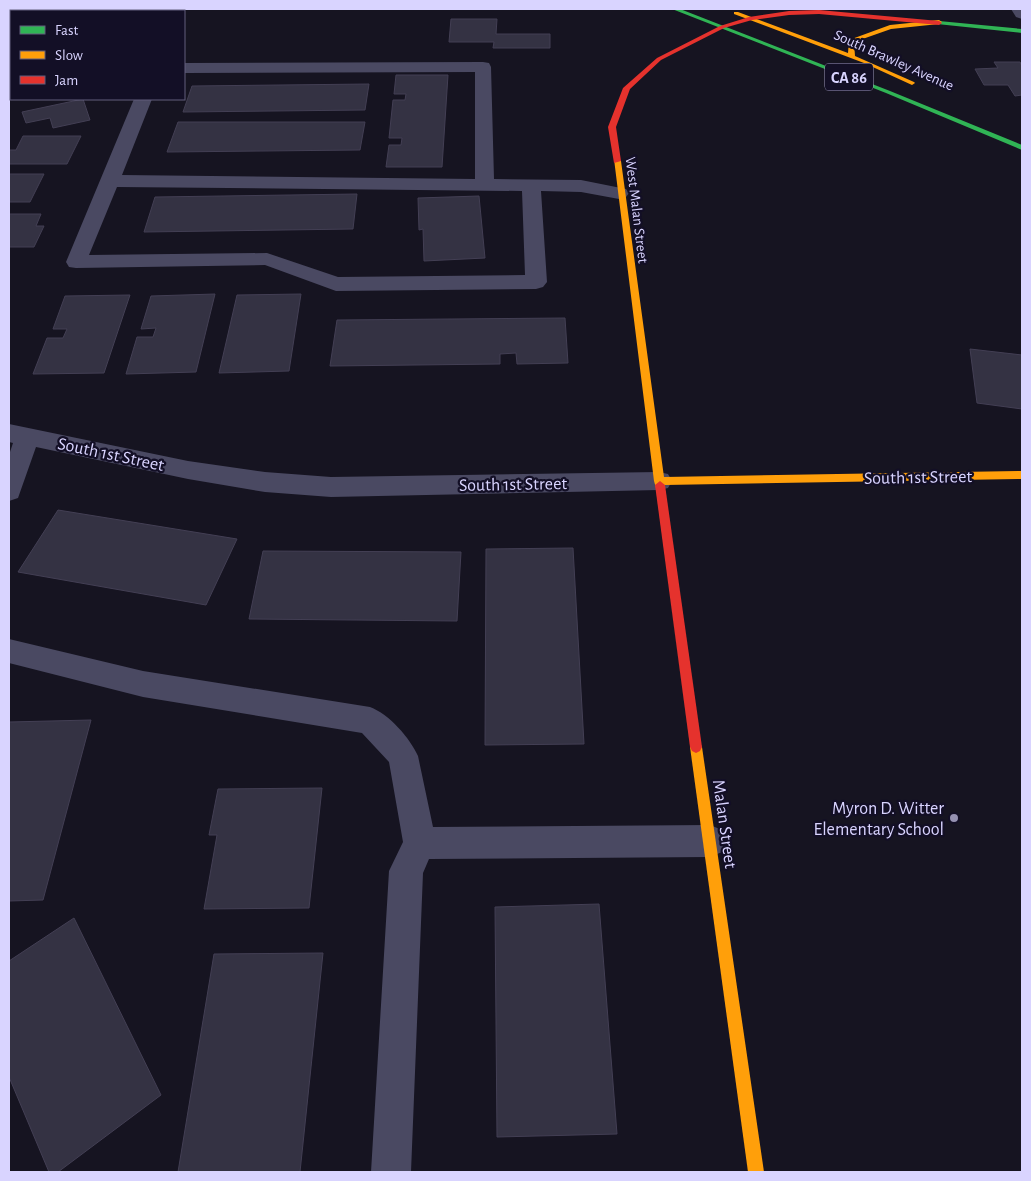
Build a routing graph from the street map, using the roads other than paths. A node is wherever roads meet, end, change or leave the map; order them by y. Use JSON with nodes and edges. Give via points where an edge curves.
{"nodes":[{"id":1,"x":675,"y":9,"type":"edge"},
{"id":2,"x":726,"y":9,"type":"edge"},
{"id":3,"x":868,"y":9,"type":"edge"},
{"id":4,"x":1019,"y":9,"type":"edge"},
{"id":5,"x":1022,"y":14,"type":"edge"},
{"id":6,"x":751,"y":18,"type":"junction"},
{"id":7,"x":938,"y":22,"type":"junction"},
{"id":8,"x":722,"y":27,"type":"junction"},
{"id":9,"x":1022,"y":31,"type":"edge"},
{"id":10,"x":852,"y":56,"type":"junction"},
{"id":11,"x":185,"y":68,"type":"edge"},
{"id":12,"x":926,"y":90,"type":"dead end"},
{"id":13,"x":143,"y":100,"type":"edge"},
{"id":14,"x":1022,"y":148,"type":"edge"},
{"id":15,"x":110,"y":181,"type":"junction"},
{"id":16,"x":485,"y":184,"type":"junction"},
{"id":17,"x":531,"y":185,"type":"junction"},
{"id":18,"x":619,"y":193,"type":"junction"},
{"id":19,"x":18,"y":435,"type":"edge"},
{"id":20,"x":1022,"y":475,"type":"edge"},
{"id":21,"x":659,"y":481,"type":"junction"},
{"id":22,"x":9,"y":491,"type":"edge"},
{"id":23,"x":9,"y":651,"type":"edge"},
{"id":24,"x":710,"y":841,"type":"junction"},
{"id":25,"x":420,"y":843,"type":"junction"},
{"id":26,"x":391,"y":1172,"type":"edge"},
{"id":27,"x":756,"y":1172,"type":"edge"}],
"edges":[{"from":1,"to":8,"type":"main road","name":"South Brawley Avenue","number":"CA 86"},
{"from":2,"to":6,"type":"main road","name":"South Brawley Avenue","number":"CA 86"},
{"from":3,"to":7,"type":"main road"},
{"from":4,"to":5,"type":"street"},
{"from":6,"to":7,"type":"main road","name":"West Malan Street","via":[[819,12]]},
{"from":6,"to":8,"type":"main road","name":"West Malan Street"},
{"from":6,"to":10,"type":"main road","name":"South Brawley Avenue","number":"CA 86"},
{"from":7,"to":9,"type":"main road"},
{"from":7,"to":10,"type":"main road","via":[[890,27],[851,41]]},
{"from":8,"to":14,"type":"main road","name":"South Brawley Avenue","number":"CA 86"},
{"from":8,"to":18,"type":"main road","name":"West Malan Street","via":[[659,59],[627,88],[612,127]]},
{"from":10,"to":12,"type":"main road","name":"South Brawley Avenue","number":"CA 86"},
{"from":11,"to":16,"type":"street","via":[[483,67]]},
{"from":13,"to":15,"type":"street"},
{"from":15,"to":16,"type":"street"},
{"from":15,"to":17,"type":"street","via":[[76,262],[267,259],[336,284],[536,282]]},
{"from":16,"to":17,"type":"street"},
{"from":17,"to":18,"type":"street","via":[[581,186]]},
{"from":18,"to":21,"type":"main road","name":"West Malan Street"},
{"from":19,"to":21,"type":"street","name":"South 1st Street","via":[[188,470],[265,482],[331,487]]},
{"from":19,"to":22,"type":"street"},
{"from":20,"to":21,"type":"main road","name":"South 1st Street"},
{"from":21,"to":24,"type":"main road","name":"Malan Street"},
{"from":23,"to":25,"type":"street","via":[[143,684],[370,721],[403,756]]},
{"from":24,"to":25,"type":"street"},
{"from":24,"to":27,"type":"main road","name":"Malan Street"},
{"from":25,"to":26,"type":"street","via":[[406,871]]}]}
